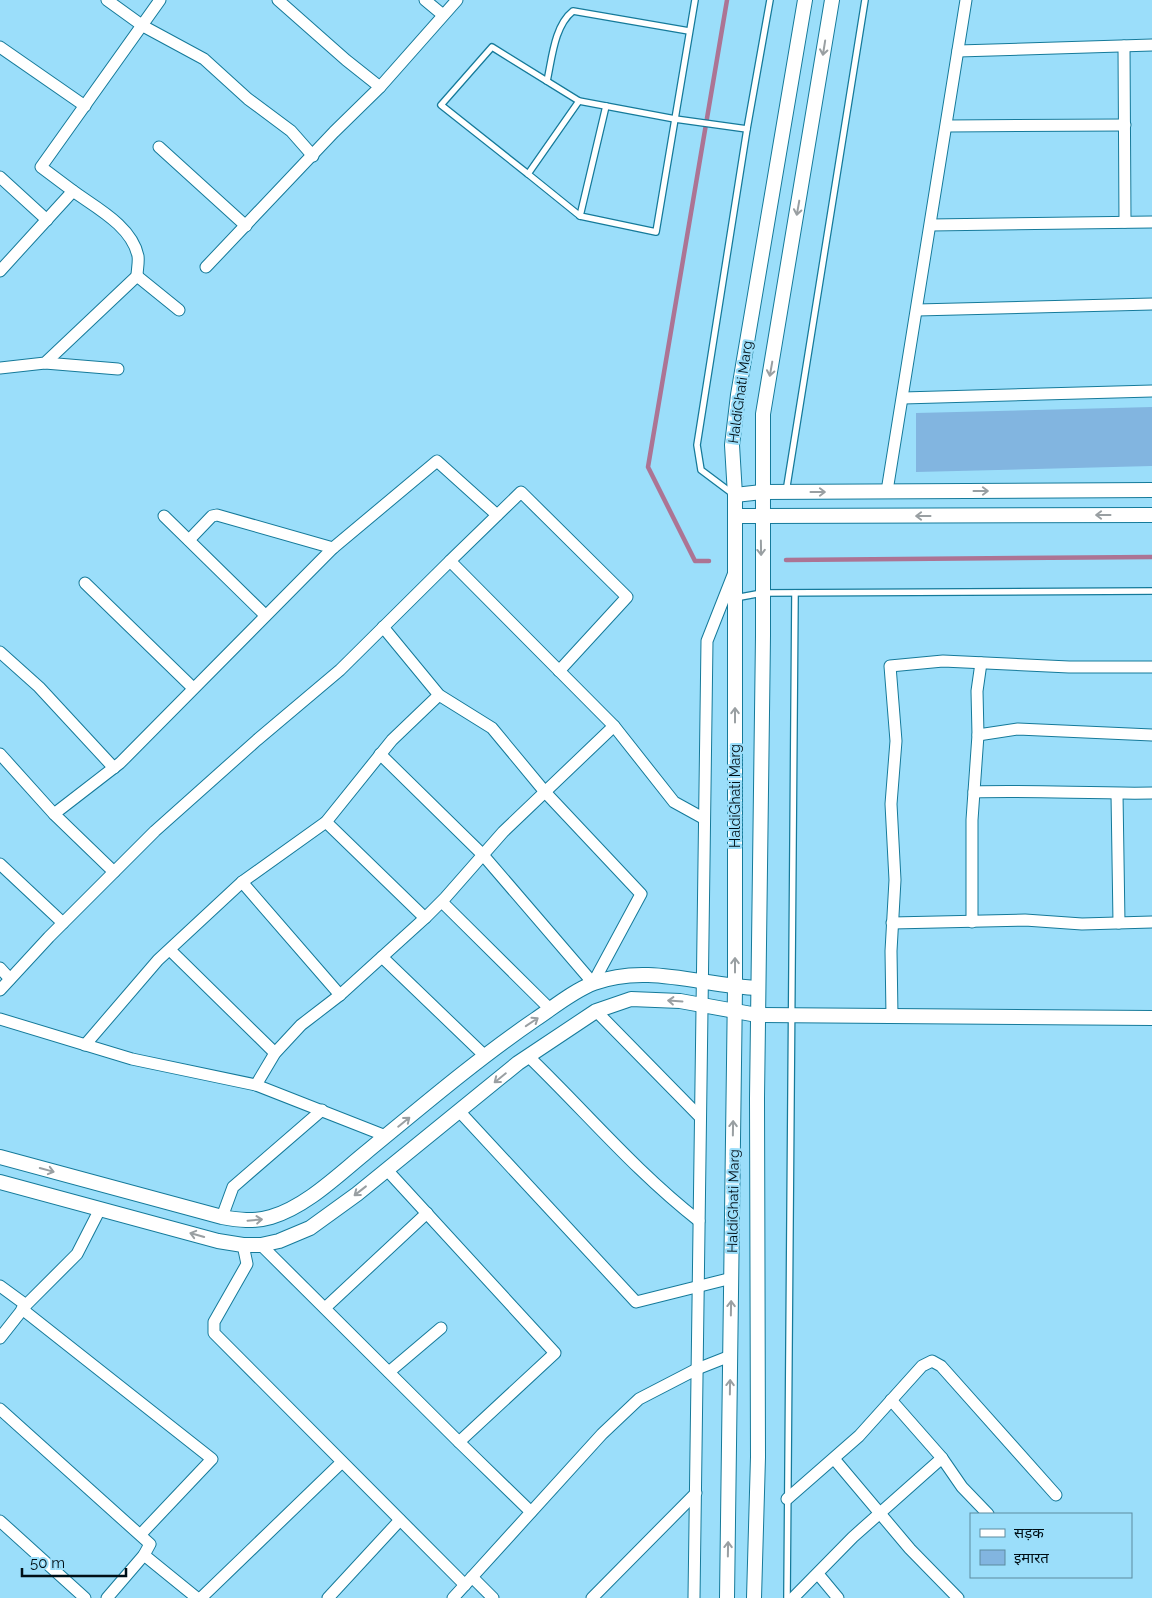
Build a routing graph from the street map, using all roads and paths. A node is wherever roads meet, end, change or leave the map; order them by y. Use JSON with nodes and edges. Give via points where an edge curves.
{"nodes":[{"id":1,"x":107,"y":0,"type":"edge"},
{"id":2,"x":160,"y":0,"type":"edge"},
{"id":3,"x":278,"y":0,"type":"edge"},
{"id":4,"x":425,"y":0,"type":"edge"},
{"id":5,"x":457,"y":0,"type":"edge"},
{"id":6,"x":695,"y":0,"type":"edge"},
{"id":7,"x":770,"y":0,"type":"edge"},
{"id":8,"x":805,"y":0,"type":"edge"},
{"id":9,"x":832,"y":0,"type":"edge"},
{"id":10,"x":865,"y":0,"type":"edge"},
{"id":11,"x":966,"y":0,"type":"edge"},
{"id":12,"x":443,"y":16,"type":"junction"},
{"id":13,"x":143,"y":26,"type":"junction"},
{"id":14,"x":690,"y":31,"type":"junction"},
{"id":15,"x":1152,"y":45,"type":"edge"},
{"id":16,"x":0,"y":46,"type":"edge"},
{"id":17,"x":1124,"y":46,"type":"junction"},
{"id":18,"x":958,"y":51,"type":"junction"},
{"id":19,"x":547,"y":81,"type":"junction"},
{"id":20,"x":380,"y":87,"type":"junction"},
{"id":21,"x":580,"y":101,"type":"junction"},
{"id":22,"x":85,"y":106,"type":"junction"},
{"id":23,"x":606,"y":106,"type":"junction"},
{"id":24,"x":675,"y":119,"type":"junction"},
{"id":25,"x":1125,"y":125,"type":"junction"},
{"id":26,"x":947,"y":126,"type":"junction"},
{"id":27,"x":746,"y":129,"type":"junction"},
{"id":28,"x":159,"y":147,"type":"dead end"},
{"id":29,"x":313,"y":156,"type":"junction"},
{"id":30,"x":528,"y":174,"type":"junction"},
{"id":31,"x":0,"y":177,"type":"edge"},
{"id":32,"x":73,"y":191,"type":"junction"},
{"id":33,"x":580,"y":216,"type":"junction"},
{"id":34,"x":47,"y":220,"type":"junction"},
{"id":35,"x":1125,"y":222,"type":"junction"},
{"id":36,"x":1152,"y":222,"type":"edge"},
{"id":37,"x":931,"y":225,"type":"junction"},
{"id":38,"x":246,"y":226,"type":"junction"},
{"id":39,"x":206,"y":267,"type":"dead end"},
{"id":40,"x":0,"y":271,"type":"edge"},
{"id":41,"x":137,"y":276,"type":"junction"},
{"id":42,"x":1152,"y":304,"type":"edge"},
{"id":43,"x":179,"y":310,"type":"dead end"},
{"id":44,"x":917,"y":310,"type":"junction"},
{"id":45,"x":45,"y":363,"type":"junction"},
{"id":46,"x":0,"y":368,"type":"edge"},
{"id":47,"x":118,"y":369,"type":"dead end"},
{"id":48,"x":1152,"y":391,"type":"edge"},
{"id":49,"x":903,"y":398,"type":"junction"},
{"id":50,"x":1152,"y":490,"type":"edge"},
{"id":51,"x":887,"y":491,"type":"junction"},
{"id":52,"x":762,"y":492,"type":"junction"},
{"id":53,"x":786,"y":492,"type":"junction"},
{"id":54,"x":735,"y":495,"type":"junction"},
{"id":55,"x":497,"y":515,"type":"junction"},
{"id":56,"x":1152,"y":515,"type":"edge"},
{"id":57,"x":164,"y":516,"type":"dead end"},
{"id":58,"x":735,"y":516,"type":"junction"},
{"id":59,"x":762,"y":517,"type":"junction"},
{"id":60,"x":189,"y":540,"type":"junction"},
{"id":61,"x":333,"y":548,"type":"junction"},
{"id":62,"x":450,"y":561,"type":"junction"},
{"id":63,"x":735,"y":571,"type":"junction"},
{"id":64,"x":85,"y":582,"type":"dead end"},
{"id":65,"x":1152,"y":591,"type":"edge"},
{"id":66,"x":762,"y":593,"type":"junction"},
{"id":67,"x":795,"y":593,"type":"junction"},
{"id":68,"x":735,"y":598,"type":"junction"},
{"id":69,"x":264,"y":615,"type":"junction"},
{"id":70,"x":383,"y":627,"type":"junction"},
{"id":71,"x":0,"y":652,"type":"edge"},
{"id":72,"x":981,"y":663,"type":"junction"},
{"id":73,"x":1152,"y":667,"type":"edge"},
{"id":74,"x":559,"y":671,"type":"junction"},
{"id":75,"x":193,"y":688,"type":"junction"},
{"id":76,"x":439,"y":695,"type":"junction"},
{"id":77,"x":614,"y":726,"type":"junction"},
{"id":78,"x":978,"y":735,"type":"junction"},
{"id":79,"x":1152,"y":735,"type":"edge"},
{"id":80,"x":0,"y":754,"type":"edge"},
{"id":81,"x":380,"y":754,"type":"junction"},
{"id":82,"x":114,"y":768,"type":"junction"},
{"id":83,"x":545,"y":792,"type":"junction"},
{"id":84,"x":974,"y":792,"type":"junction"},
{"id":85,"x":1152,"y":793,"type":"edge"},
{"id":86,"x":1117,"y":794,"type":"junction"},
{"id":87,"x":54,"y":814,"type":"junction"},
{"id":88,"x":703,"y":818,"type":"junction"},
{"id":89,"x":326,"y":822,"type":"junction"},
{"id":90,"x":483,"y":855,"type":"junction"},
{"id":91,"x":0,"y":864,"type":"edge"},
{"id":92,"x":114,"y":872,"type":"junction"},
{"id":93,"x":242,"y":882,"type":"junction"},
{"id":94,"x":442,"y":902,"type":"junction"},
{"id":95,"x":425,"y":918,"type":"junction"},
{"id":96,"x":972,"y":922,"type":"junction"},
{"id":97,"x":1152,"y":922,"type":"edge"},
{"id":98,"x":892,"y":923,"type":"junction"},
{"id":99,"x":1119,"y":923,"type":"junction"},
{"id":100,"x":63,"y":924,"type":"junction"},
{"id":101,"x":170,"y":950,"type":"junction"},
{"id":102,"x":382,"y":957,"type":"junction"},
{"id":103,"x":0,"y":968,"type":"edge"},
{"id":104,"x":10,"y":979,"type":"junction"},
{"id":105,"x":701,"y":981,"type":"junction"},
{"id":106,"x":593,"y":983,"type":"junction"},
{"id":107,"x":735,"y":987,"type":"junction"},
{"id":108,"x":758,"y":988,"type":"junction"},
{"id":109,"x":0,"y":990,"type":"edge"},
{"id":110,"x":340,"y":995,"type":"junction"},
{"id":111,"x":701,"y":1005,"type":"junction"},
{"id":112,"x":550,"y":1010,"type":"junction"},
{"id":113,"x":596,"y":1011,"type":"junction"},
{"id":114,"x":735,"y":1012,"type":"junction"},
{"id":115,"x":757,"y":1014,"type":"junction"},
{"id":116,"x":790,"y":1015,"type":"junction"},
{"id":117,"x":892,"y":1016,"type":"junction"},
{"id":118,"x":1152,"y":1018,"type":"edge"},
{"id":119,"x":0,"y":1019,"type":"edge"},
{"id":120,"x":85,"y":1044,"type":"junction"},
{"id":121,"x":275,"y":1053,"type":"junction"},
{"id":122,"x":485,"y":1056,"type":"junction"},
{"id":123,"x":528,"y":1056,"type":"junction"},
{"id":124,"x":256,"y":1085,"type":"junction"},
{"id":125,"x":322,"y":1110,"type":"junction"},
{"id":126,"x":459,"y":1111,"type":"junction"},
{"id":127,"x":700,"y":1117,"type":"junction"},
{"id":128,"x":386,"y":1136,"type":"junction"},
{"id":129,"x":0,"y":1157,"type":"edge"},
{"id":130,"x":387,"y":1170,"type":"junction"},
{"id":131,"x":0,"y":1182,"type":"edge"},
{"id":132,"x":100,"y":1209,"type":"junction"},
{"id":133,"x":426,"y":1213,"type":"junction"},
{"id":134,"x":222,"y":1217,"type":"junction"},
{"id":135,"x":699,"y":1221,"type":"junction"},
{"id":136,"x":243,"y":1245,"type":"junction"},
{"id":137,"x":261,"y":1245,"type":"junction"},
{"id":138,"x":732,"y":1278,"type":"junction"},
{"id":139,"x":0,"y":1286,"type":"edge"},
{"id":140,"x":698,"y":1288,"type":"junction"},
{"id":141,"x":24,"y":1307,"type":"junction"},
{"id":142,"x":325,"y":1308,"type":"junction"},
{"id":143,"x":441,"y":1328,"type":"dead end"},
{"id":144,"x":0,"y":1338,"type":"edge"},
{"id":145,"x":730,"y":1356,"type":"junction"},
{"id":146,"x":697,"y":1369,"type":"junction"},
{"id":147,"x":389,"y":1372,"type":"junction"},
{"id":148,"x":891,"y":1400,"type":"junction"},
{"id":149,"x":0,"y":1409,"type":"edge"},
{"id":150,"x":459,"y":1442,"type":"junction"},
{"id":151,"x":942,"y":1458,"type":"junction"},
{"id":152,"x":834,"y":1460,"type":"junction"},
{"id":153,"x":342,"y":1462,"type":"junction"},
{"id":154,"x":696,"y":1493,"type":"junction"},
{"id":155,"x":1056,"y":1495,"type":"dead end"},
{"id":156,"x":787,"y":1499,"type":"junction"},
{"id":157,"x":531,"y":1512,"type":"junction"},
{"id":158,"x":987,"y":1513,"type":"edge"},
{"id":159,"x":879,"y":1514,"type":"junction"},
{"id":160,"x":400,"y":1520,"type":"junction"},
{"id":161,"x":0,"y":1521,"type":"edge"},
{"id":162,"x":141,"y":1534,"type":"junction"},
{"id":163,"x":144,"y":1555,"type":"junction"},
{"id":164,"x":818,"y":1574,"type":"junction"},
{"id":165,"x":468,"y":1581,"type":"junction"},
{"id":166,"x":85,"y":1598,"type":"edge"},
{"id":167,"x":107,"y":1598,"type":"edge"},
{"id":168,"x":197,"y":1598,"type":"edge"},
{"id":169,"x":201,"y":1598,"type":"edge"},
{"id":170,"x":328,"y":1598,"type":"edge"},
{"id":171,"x":453,"y":1598,"type":"edge"},
{"id":172,"x":493,"y":1598,"type":"edge"},
{"id":173,"x":592,"y":1598,"type":"edge"},
{"id":174,"x":694,"y":1598,"type":"edge"},
{"id":175,"x":727,"y":1598,"type":"edge"},
{"id":176,"x":754,"y":1598,"type":"edge"},
{"id":177,"x":787,"y":1598,"type":"edge"},
{"id":178,"x":793,"y":1598,"type":"edge"},
{"id":179,"x":838,"y":1598,"type":"edge"},
{"id":180,"x":958,"y":1598,"type":"edge"}],
"edges":[{"from":1,"to":13,"type":"street"},
{"from":2,"to":13,"type":"street"},
{"from":3,"to":20,"type":"street"},
{"from":4,"to":12,"type":"street"},
{"from":5,"to":12,"type":"street"},
{"from":6,"to":14,"type":"lane"},
{"from":7,"to":27,"type":"lane"},
{"from":8,"to":54,"type":"street","name":"HaldiGhati Marg","via":[[738,395],[732,445]]},
{"from":9,"to":52,"type":"street","name":"HaldiGhati Marg","one_way":true,"via":[[763,414]]},
{"from":10,"to":53,"type":"lane"},
{"from":11,"to":18,"type":"street"},
{"from":12,"to":20,"type":"street"},
{"from":13,"to":22,"type":"street"},
{"from":13,"to":29,"type":"street","via":[[204,59],[291,132]]},
{"from":14,"to":19,"type":"lane","via":[[573,11],[565,17],[559,30]]},
{"from":14,"to":24,"type":"lane"},
{"from":15,"to":17,"type":"street"},
{"from":16,"to":22,"type":"street"},
{"from":17,"to":18,"type":"street"},
{"from":17,"to":25,"type":"street"},
{"from":18,"to":26,"type":"street"},
{"from":19,"to":21,"type":"lane"},
{"from":19,"to":30,"type":"lane","via":[[492,47],[441,106]]},
{"from":20,"to":29,"type":"street"},
{"from":21,"to":23,"type":"lane"},
{"from":21,"to":30,"type":"lane"},
{"from":22,"to":32,"type":"street","via":[[41,166]]},
{"from":23,"to":24,"type":"lane"},
{"from":23,"to":33,"type":"lane"},
{"from":24,"to":27,"type":"lane"},
{"from":24,"to":33,"type":"lane","via":[[656,232]]},
{"from":25,"to":26,"type":"street"},
{"from":25,"to":35,"type":"street"},
{"from":26,"to":37,"type":"street"},
{"from":27,"to":54,"type":"lane","via":[[697,445],[701,470]]},
{"from":28,"to":38,"type":"street"},
{"from":29,"to":38,"type":"street"},
{"from":30,"to":33,"type":"lane"},
{"from":31,"to":34,"type":"street"},
{"from":32,"to":34,"type":"street"},
{"from":32,"to":41,"type":"street","via":[[109,216],[128,236],[138,256]]},
{"from":34,"to":40,"type":"street"},
{"from":35,"to":36,"type":"street"},
{"from":35,"to":37,"type":"street"},
{"from":37,"to":44,"type":"street"},
{"from":38,"to":39,"type":"street"},
{"from":41,"to":43,"type":"street"},
{"from":41,"to":45,"type":"street"},
{"from":42,"to":44,"type":"street"},
{"from":44,"to":49,"type":"street"},
{"from":45,"to":46,"type":"street"},
{"from":45,"to":47,"type":"street"},
{"from":48,"to":49,"type":"street"},
{"from":49,"to":51,"type":"street"},
{"from":51,"to":50,"type":"street","one_way":true},
{"from":53,"to":51,"type":"street","one_way":true},
{"from":52,"to":53,"type":"street"},
{"from":52,"to":54,"type":"street"},
{"from":52,"to":59,"type":"street","name":"HaldiGhati Marg"},
{"from":54,"to":58,"type":"street","name":"HaldiGhati Marg"},
{"from":55,"to":61,"type":"street","via":[[437,461]]},
{"from":55,"to":62,"type":"street"},
{"from":55,"to":74,"type":"street","via":[[521,492],[627,597]]},
{"from":56,"to":59,"type":"street","one_way":true},
{"from":57,"to":60,"type":"street"},
{"from":58,"to":59,"type":"street"},
{"from":58,"to":63,"type":"street","name":"HaldiGhati Marg"},
{"from":59,"to":66,"type":"street","name":"HaldiGhati Marg","one_way":true},
{"from":60,"to":61,"type":"street","via":[[212,516],[217,515]]},
{"from":60,"to":69,"type":"street"},
{"from":61,"to":69,"type":"street"},
{"from":62,"to":70,"type":"street"},
{"from":62,"to":74,"type":"street"},
{"from":63,"to":68,"type":"street","name":"HaldiGhati Marg"},
{"from":63,"to":88,"type":"street","via":[[707,641]]},
{"from":64,"to":75,"type":"street"},
{"from":65,"to":67,"type":"lane"},
{"from":66,"to":67,"type":"lane"},
{"from":66,"to":68,"type":"lane"},
{"from":66,"to":108,"type":"street","name":"HaldiGhati Marg"},
{"from":67,"to":116,"type":"lane"},
{"from":107,"to":68,"type":"street","name":"HaldiGhati Marg","one_way":true},
{"from":69,"to":75,"type":"street"},
{"from":70,"to":76,"type":"street"},
{"from":70,"to":92,"type":"street","via":[[340,670],[220,772]]},
{"from":71,"to":82,"type":"street","via":[[39,688]]},
{"from":72,"to":73,"type":"street"},
{"from":72,"to":78,"type":"street","via":[[977,691]]},
{"from":72,"to":98,"type":"street","via":[[943,661],[890,666],[896,741],[892,804],[895,880]]},
{"from":74,"to":77,"type":"street"},
{"from":75,"to":82,"type":"street"},
{"from":76,"to":81,"type":"street"},
{"from":76,"to":83,"type":"street","via":[[492,728]]},
{"from":77,"to":83,"type":"street"},
{"from":77,"to":88,"type":"street","via":[[674,802]]},
{"from":78,"to":79,"type":"street","via":[[1018,728]]},
{"from":78,"to":84,"type":"street"},
{"from":80,"to":87,"type":"street"},
{"from":81,"to":89,"type":"street"},
{"from":81,"to":90,"type":"street"},
{"from":82,"to":87,"type":"street"},
{"from":83,"to":90,"type":"street"},
{"from":83,"to":106,"type":"street","via":[[641,894]]},
{"from":84,"to":86,"type":"street","via":[[1019,790]]},
{"from":84,"to":96,"type":"street"},
{"from":85,"to":86,"type":"street"},
{"from":86,"to":99,"type":"street"},
{"from":87,"to":92,"type":"street"},
{"from":88,"to":105,"type":"street"},
{"from":89,"to":93,"type":"street"},
{"from":89,"to":95,"type":"street"},
{"from":90,"to":94,"type":"street"},
{"from":90,"to":106,"type":"street"},
{"from":91,"to":100,"type":"street"},
{"from":92,"to":100,"type":"street"},
{"from":93,"to":101,"type":"street"},
{"from":93,"to":110,"type":"street"},
{"from":94,"to":95,"type":"street"},
{"from":94,"to":112,"type":"street"},
{"from":95,"to":102,"type":"street"},
{"from":96,"to":98,"type":"street"},
{"from":96,"to":99,"type":"street"},
{"from":97,"to":99,"type":"street"},
{"from":98,"to":117,"type":"street"},
{"from":100,"to":104,"type":"street"},
{"from":101,"to":120,"type":"street"},
{"from":101,"to":121,"type":"street"},
{"from":102,"to":110,"type":"street"},
{"from":102,"to":122,"type":"street"},
{"from":103,"to":104,"type":"street"},
{"from":104,"to":109,"type":"street"},
{"from":105,"to":106,"type":"street","via":[[626,975]]},
{"from":105,"to":107,"type":"street"},
{"from":105,"to":111,"type":"street"},
{"from":106,"to":112,"type":"street"},
{"from":107,"to":108,"type":"street"},
{"from":107,"to":114,"type":"street","name":"HaldiGhati Marg"},
{"from":108,"to":115,"type":"street","name":"HaldiGhati Marg"},
{"from":110,"to":121,"type":"street","via":[[301,1025]]},
{"from":111,"to":113,"type":"street","one_way":true,"via":[[631,999]]},
{"from":111,"to":114,"type":"street"},
{"from":111,"to":127,"type":"street"},
{"from":122,"to":112,"type":"street","one_way":true},
{"from":113,"to":123,"type":"street"},
{"from":113,"to":127,"type":"street"},
{"from":114,"to":115,"type":"street"},
{"from":138,"to":114,"type":"street","name":"HaldiGhati Marg","one_way":true},
{"from":115,"to":116,"type":"street"},
{"from":115,"to":176,"type":"street","name":"HaldiGhati Marg","via":[[758,1457]]},
{"from":116,"to":117,"type":"street"},
{"from":116,"to":156,"type":"lane"},
{"from":117,"to":118,"type":"street"},
{"from":119,"to":120,"type":"street"},
{"from":120,"to":124,"type":"street","via":[[132,1059]]},
{"from":121,"to":124,"type":"street"},
{"from":128,"to":122,"type":"street","one_way":true},
{"from":123,"to":126,"type":"street","one_way":true},
{"from":123,"to":135,"type":"street","via":[[638,1168]]},
{"from":124,"to":125,"type":"street"},
{"from":125,"to":128,"type":"street"},
{"from":125,"to":134,"type":"street","via":[[233,1186]]},
{"from":126,"to":130,"type":"street"},
{"from":126,"to":140,"type":"street","via":[[636,1302]]},
{"from":127,"to":135,"type":"street"},
{"from":134,"to":128,"type":"street","one_way":true,"via":[[256,1220],[283,1212],[339,1174]]},
{"from":129,"to":134,"type":"street","one_way":true},
{"from":130,"to":133,"type":"street"},
{"from":130,"to":137,"type":"street","one_way":true,"via":[[310,1228]]},
{"from":131,"to":132,"type":"street"},
{"from":136,"to":132,"type":"street","one_way":true},
{"from":132,"to":141,"type":"street","via":[[77,1254]]},
{"from":133,"to":142,"type":"street"},
{"from":133,"to":150,"type":"street","via":[[555,1353]]},
{"from":135,"to":140,"type":"street"},
{"from":136,"to":137,"type":"street"},
{"from":136,"to":153,"type":"street","via":[[247,1259],[245,1271],[214,1322],[214,1333]]},
{"from":137,"to":142,"type":"street"},
{"from":138,"to":140,"type":"street"},
{"from":145,"to":138,"type":"street","name":"HaldiGhati Marg","one_way":true},
{"from":139,"to":141,"type":"street"},
{"from":140,"to":146,"type":"street"},
{"from":141,"to":144,"type":"street"},
{"from":141,"to":162,"type":"street","via":[[212,1459]]},
{"from":142,"to":147,"type":"street"},
{"from":143,"to":147,"type":"street"},
{"from":145,"to":146,"type":"street"},
{"from":175,"to":145,"type":"street","name":"HaldiGhati Marg","one_way":true},
{"from":146,"to":154,"type":"street"},
{"from":146,"to":157,"type":"street","via":[[639,1399],[602,1434]]},
{"from":147,"to":150,"type":"street"},
{"from":148,"to":151,"type":"street"},
{"from":148,"to":152,"type":"street"},
{"from":148,"to":155,"type":"street","via":[[922,1366],[932,1361]]},
{"from":149,"to":162,"type":"street"},
{"from":150,"to":157,"type":"street"},
{"from":151,"to":158,"type":"street","via":[[962,1487]]},
{"from":151,"to":159,"type":"street"},
{"from":152,"to":156,"type":"street"},
{"from":152,"to":159,"type":"street"},
{"from":153,"to":160,"type":"street"},
{"from":153,"to":169,"type":"street"},
{"from":154,"to":173,"type":"street"},
{"from":154,"to":174,"type":"street"},
{"from":156,"to":177,"type":"lane"},
{"from":157,"to":165,"type":"street"},
{"from":159,"to":164,"type":"street"},
{"from":159,"to":180,"type":"street"},
{"from":160,"to":165,"type":"street"},
{"from":160,"to":170,"type":"street"},
{"from":161,"to":166,"type":"street"},
{"from":162,"to":163,"type":"street","via":[[150,1544]]},
{"from":163,"to":167,"type":"street"},
{"from":163,"to":168,"type":"street"},
{"from":164,"to":178,"type":"street"},
{"from":164,"to":179,"type":"street"},
{"from":165,"to":171,"type":"street"},
{"from":165,"to":172,"type":"street"}]}
